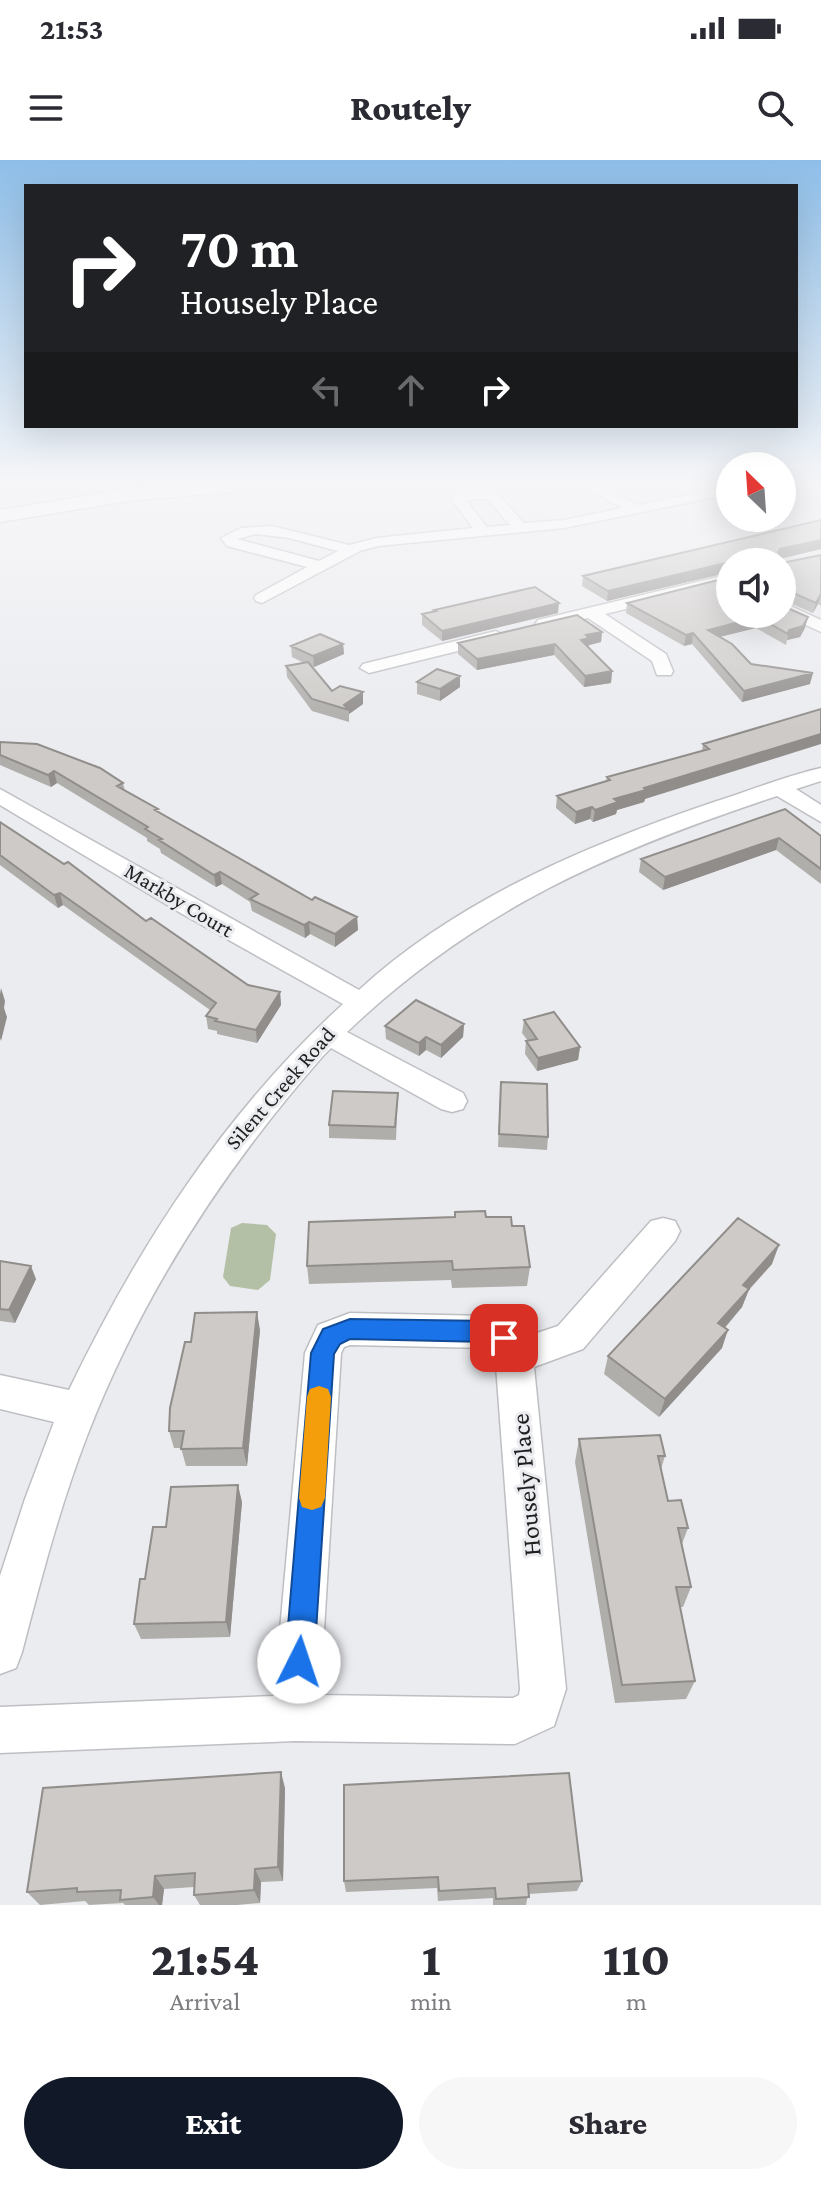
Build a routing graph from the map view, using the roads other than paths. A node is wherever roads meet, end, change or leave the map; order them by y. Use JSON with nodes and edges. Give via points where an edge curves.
{"nodes":[{"id":1,"x":321,"y":566,"type":"edge"},
{"id":2,"x":716,"y":582,"type":"edge"},
{"id":3,"x":262,"y":598,"type":"dead end"},
{"id":4,"x":591,"y":613,"type":"junction"},
{"id":5,"x":796,"y":614,"type":"edge"},
{"id":6,"x":821,"y":627,"type":"edge"},
{"id":7,"x":369,"y":668,"type":"dead end"},
{"id":8,"x":664,"y":671,"type":"dead end"},
{"id":9,"x":821,"y":774,"type":"edge"},
{"id":10,"x":780,"y":788,"type":"junction"},
{"id":11,"x":0,"y":796,"type":"edge"},
{"id":12,"x":821,"y":815,"type":"edge"},
{"id":13,"x":360,"y":1002,"type":"junction"},
{"id":14,"x":327,"y":1033,"type":"junction"},
{"id":15,"x":452,"y":1101,"type":"dead end"},
{"id":16,"x":663,"y":1231,"type":"dead end"},
{"id":17,"x":515,"y":1357,"type":"junction"},
{"id":18,"x":0,"y":1392,"type":"edge"},
{"id":19,"x":78,"y":1410,"type":"junction"},
{"id":20,"x":0,"y":1652,"type":"edge"},
{"id":21,"x":295,"y":1718,"type":"junction"},
{"id":22,"x":0,"y":1730,"type":"edge"}],
"edges":[{"from":1,"to":3,"type":"street"},
{"from":2,"to":4,"type":"street"},
{"from":4,"to":7,"type":"street"},
{"from":4,"to":8,"type":"street","via":[[660,658]]},
{"from":5,"to":6,"type":"street"},
{"from":9,"to":10,"type":"street","name":"Silent Creek Road"},
{"from":10,"to":12,"type":"street"},
{"from":10,"to":13,"type":"street","name":"Silent Creek Road","via":[[566,867],[446,937]]},
{"from":11,"to":13,"type":"street","name":"Markby Court"},
{"from":13,"to":14,"type":"street","name":"Silent Creek Road"},
{"from":14,"to":15,"type":"street"},
{"from":14,"to":19,"type":"street","name":"Silent Creek Road","via":[[218,1161],[146,1272]]},
{"from":16,"to":17,"type":"street","via":[[570,1338]]},
{"from":17,"to":21,"type":"street","via":[[509,1341],[490,1332],[350,1329],[331,1336],[323,1353]]},
{"from":17,"to":21,"type":"street","name":"Housely Place","via":[[543,1689],[538,1710],[515,1721]]},
{"from":18,"to":19,"type":"street"},
{"from":19,"to":20,"type":"street","name":"Silent Creek Road","via":[[25,1559]]},
{"from":21,"to":22,"type":"street","name":"Housely Place"}]}
